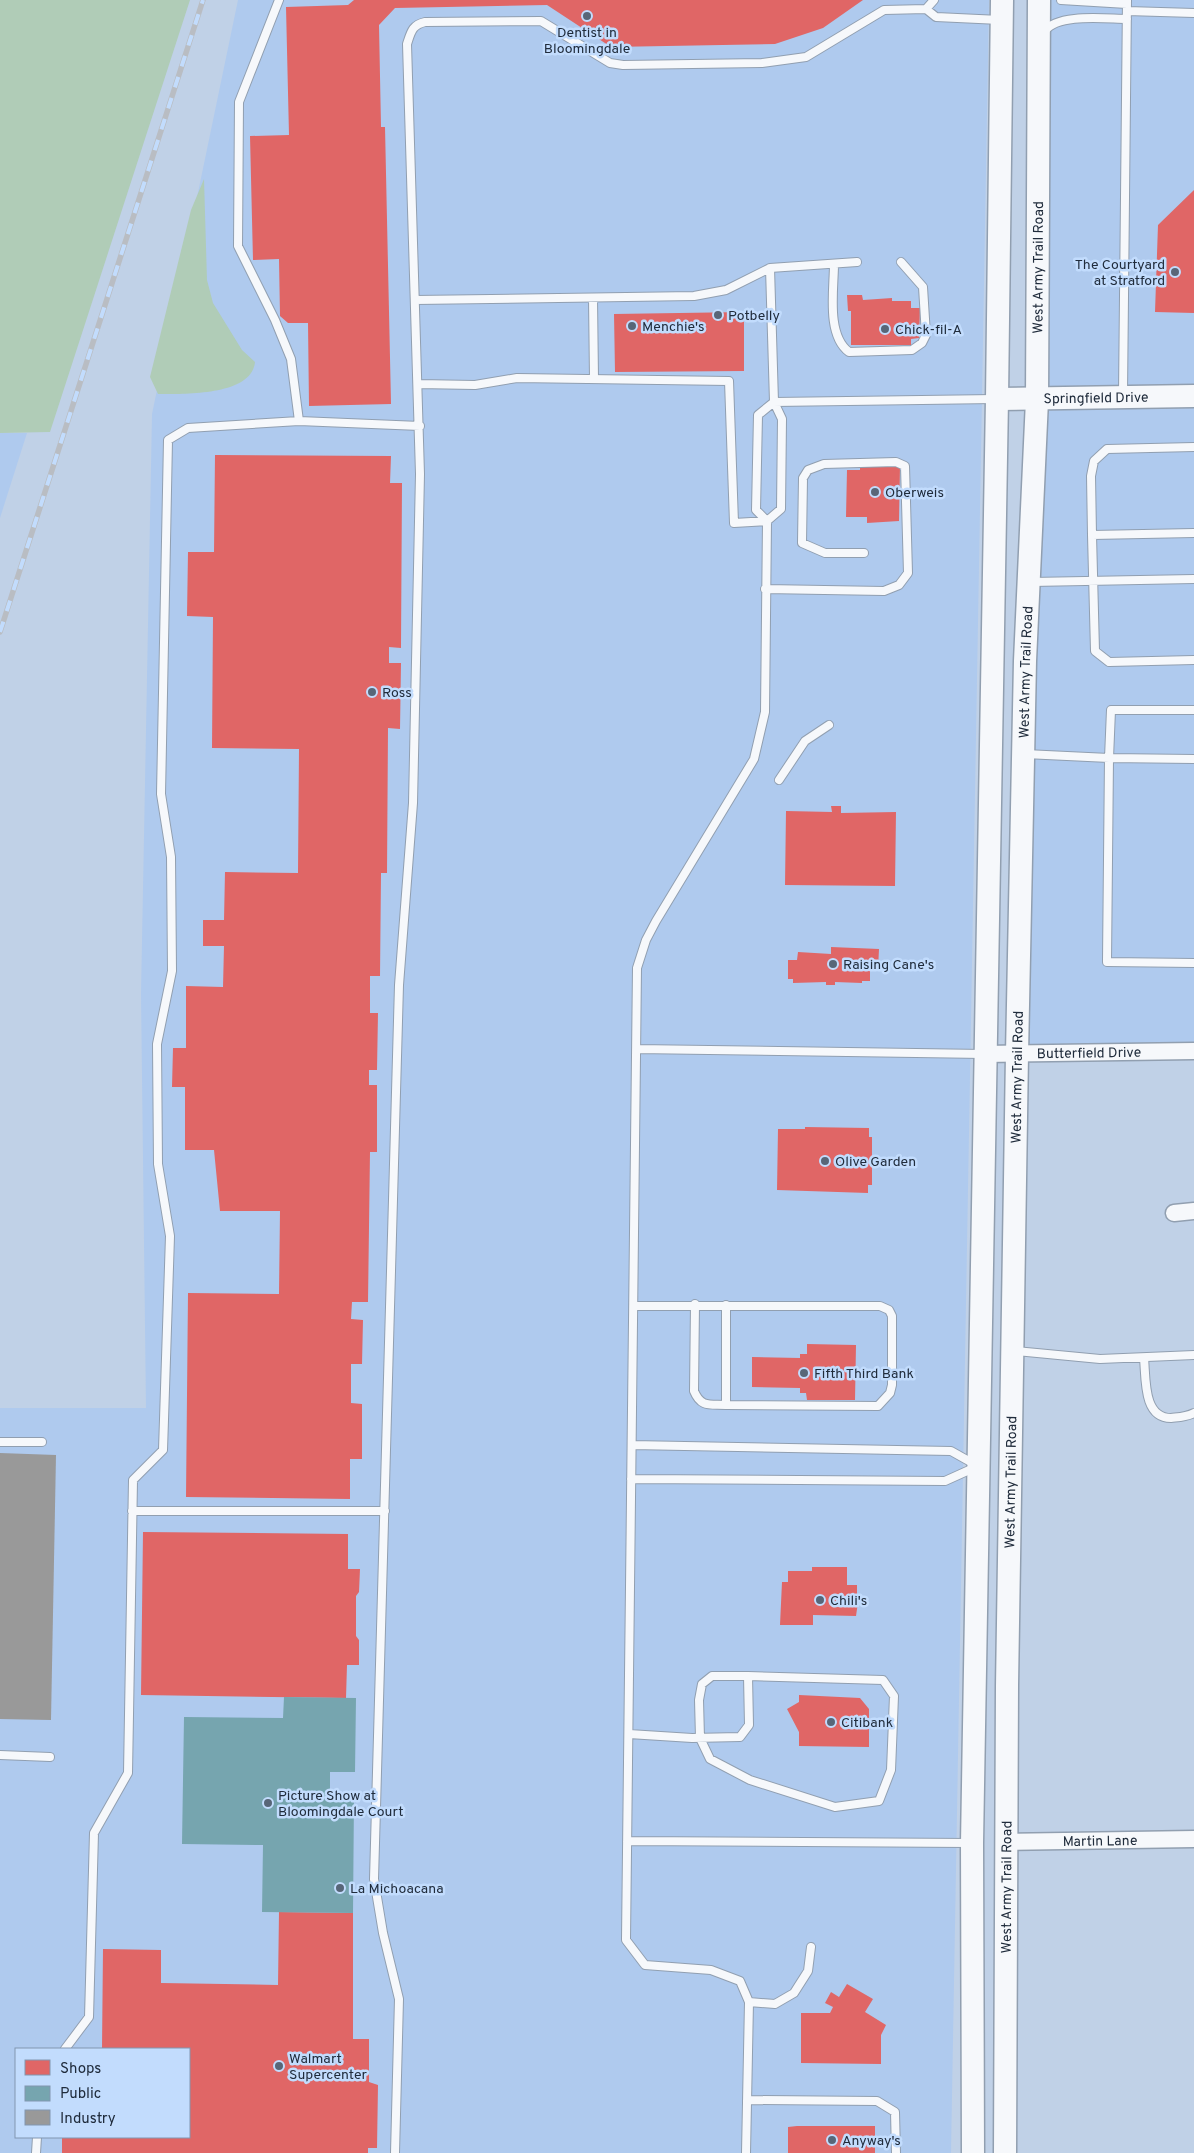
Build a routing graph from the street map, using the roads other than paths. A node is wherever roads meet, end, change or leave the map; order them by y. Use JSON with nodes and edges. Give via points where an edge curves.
{"nodes":[{"id":1,"x":279,"y":0,"type":"edge"},
{"id":2,"x":934,"y":0,"type":"edge"},
{"id":3,"x":1039,"y":0,"type":"edge"},
{"id":4,"x":1061,"y":0,"type":"edge"},
{"id":5,"x":1127,"y":8,"type":"edge"},
{"id":6,"x":926,"y":9,"type":"junction"},
{"id":7,"x":1002,"y":10,"type":"edge"},
{"id":8,"x":1194,"y":13,"type":"edge"},
{"id":9,"x":1039,"y":39,"type":"junction"},
{"id":10,"x":857,"y":262,"type":"dead end"},
{"id":11,"x":901,"y":262,"type":"dead end"},
{"id":12,"x":834,"y":264,"type":"junction"},
{"id":13,"x":770,"y":268,"type":"junction"},
{"id":14,"x":593,"y":298,"type":"junction"},
{"id":15,"x":415,"y":300,"type":"junction"},
{"id":16,"x":594,"y":379,"type":"junction"},
{"id":17,"x":418,"y":384,"type":"junction"},
{"id":18,"x":1194,"y":396,"type":"edge"},
{"id":19,"x":1123,"y":397,"type":"junction"},
{"id":20,"x":997,"y":399,"type":"junction"},
{"id":21,"x":1037,"y":400,"type":"junction"},
{"id":22,"x":774,"y":402,"type":"junction"},
{"id":23,"x":299,"y":421,"type":"junction"},
{"id":24,"x":420,"y":426,"type":"junction"},
{"id":25,"x":1194,"y":448,"type":"edge"},
{"id":26,"x":767,"y":521,"type":"junction"},
{"id":27,"x":1194,"y":533,"type":"edge"},
{"id":28,"x":1092,"y":535,"type":"junction"},
{"id":29,"x":864,"y":553,"type":"dead end"},
{"id":30,"x":1194,"y":579,"type":"edge"},
{"id":31,"x":1029,"y":582,"type":"junction"},
{"id":32,"x":1092,"y":582,"type":"junction"},
{"id":33,"x":765,"y":589,"type":"junction"},
{"id":34,"x":1194,"y":660,"type":"edge"},
{"id":35,"x":1194,"y":710,"type":"edge"},
{"id":36,"x":829,"y":725,"type":"dead end"},
{"id":37,"x":1023,"y":753,"type":"junction"},
{"id":38,"x":1109,"y":758,"type":"junction"},
{"id":39,"x":1194,"y":759,"type":"edge"},
{"id":40,"x":779,"y":780,"type":"dead end"},
{"id":41,"x":1194,"y":963,"type":"edge"},
{"id":42,"x":636,"y":1049,"type":"junction"},
{"id":43,"x":1194,"y":1051,"type":"edge"},
{"id":44,"x":984,"y":1054,"type":"junction"},
{"id":45,"x":1017,"y":1054,"type":"junction"},
{"id":46,"x":1194,"y":1211,"type":"edge"},
{"id":47,"x":1174,"y":1213,"type":"dead end"},
{"id":48,"x":694,"y":1304,"type":"junction"},
{"id":49,"x":726,"y":1305,"type":"junction"},
{"id":50,"x":634,"y":1306,"type":"junction"},
{"id":51,"x":1013,"y":1351,"type":"junction"},
{"id":52,"x":1194,"y":1355,"type":"edge"},
{"id":53,"x":1144,"y":1358,"type":"junction"},
{"id":54,"x":726,"y":1405,"type":"junction"},
{"id":55,"x":1194,"y":1413,"type":"edge"},
{"id":56,"x":0,"y":1442,"type":"edge"},
{"id":57,"x":42,"y":1442,"type":"dead end"},
{"id":58,"x":632,"y":1445,"type":"junction"},
{"id":59,"x":978,"y":1466,"type":"junction"},
{"id":60,"x":1011,"y":1468,"type":"junction"},
{"id":61,"x":631,"y":1479,"type":"junction"},
{"id":62,"x":132,"y":1511,"type":"junction"},
{"id":63,"x":385,"y":1511,"type":"junction"},
{"id":64,"x":748,"y":1676,"type":"junction"},
{"id":65,"x":629,"y":1734,"type":"junction"},
{"id":66,"x":700,"y":1738,"type":"junction"},
{"id":67,"x":0,"y":1756,"type":"edge"},
{"id":68,"x":50,"y":1757,"type":"dead end"},
{"id":69,"x":1194,"y":1839,"type":"edge"},
{"id":70,"x":627,"y":1841,"type":"junction"},
{"id":71,"x":1006,"y":1842,"type":"junction"},
{"id":72,"x":972,"y":1843,"type":"junction"},
{"id":73,"x":1005,"y":1880,"type":"junction"},
{"id":74,"x":811,"y":1947,"type":"dead end"},
{"id":75,"x":749,"y":2002,"type":"junction"},
{"id":76,"x":66,"y":2048,"type":"edge"},
{"id":77,"x":747,"y":2100,"type":"junction"},
{"id":78,"x":37,"y":2138,"type":"edge"},
{"id":79,"x":36,"y":2153,"type":"edge"},
{"id":80,"x":395,"y":2153,"type":"edge"},
{"id":81,"x":746,"y":2153,"type":"edge"},
{"id":82,"x":896,"y":2153,"type":"edge"},
{"id":83,"x":973,"y":2153,"type":"edge"},
{"id":84,"x":1005,"y":2153,"type":"edge"}],
"edges":[{"from":1,"to":23,"type":"lane","via":[[239,102],[238,246],[291,359]]},
{"from":2,"to":6,"type":"lane"},
{"from":3,"to":9,"type":"main road","name":"West Army Trail Road"},
{"from":4,"to":5,"type":"lane"},
{"from":5,"to":8,"type":"lane"},
{"from":5,"to":9,"type":"lane","via":[[1063,20],[1049,25]]},
{"from":5,"to":19,"type":"lane"},
{"from":6,"to":7,"type":"lane","via":[[936,17]]},
{"from":6,"to":15,"type":"lane","via":[[884,10],[806,57],[762,62],[623,65],[610,63],[541,21],[416,24],[411,29],[407,44]]},
{"from":7,"to":20,"type":"main road"},
{"from":9,"to":21,"type":"main road","name":"West Army Trail Road"},
{"from":10,"to":12,"type":"lane"},
{"from":11,"to":12,"type":"lane","via":[[923,287],[926,335],[922,343],[912,350],[849,352],[841,346],[835,324]]},
{"from":12,"to":13,"type":"lane"},
{"from":13,"to":14,"type":"lane","via":[[726,290],[694,296]]},
{"from":13,"to":22,"type":"lane"},
{"from":14,"to":15,"type":"lane"},
{"from":14,"to":16,"type":"lane"},
{"from":15,"to":17,"type":"lane"},
{"from":16,"to":17,"type":"lane","via":[[517,378],[475,385]]},
{"from":16,"to":26,"type":"lane","via":[[729,380],[734,522]]},
{"from":17,"to":24,"type":"lane"},
{"from":18,"to":19,"type":"main road","name":"Springfield Drive"},
{"from":19,"to":21,"type":"main road","name":"Springfield Drive"},
{"from":20,"to":21,"type":"main road","name":"Springfield Drive"},
{"from":20,"to":22,"type":"lane"},
{"from":20,"to":44,"type":"main road"},
{"from":21,"to":31,"type":"main road","name":"West Army Trail Road"},
{"from":22,"to":26,"type":"lane","via":[[782,419],[781,510]]},
{"from":22,"to":26,"type":"lane","via":[[758,414],[756,510]]},
{"from":23,"to":24,"type":"lane"},
{"from":23,"to":62,"type":"lane","via":[[188,428],[168,440],[161,794],[171,857],[172,971],[157,1044],[158,1164],[170,1236],[163,1450],[132,1480]]},
{"from":24,"to":63,"type":"lane","via":[[413,803],[399,985]]},
{"from":25,"to":28,"type":"lane","via":[[1107,449],[1094,461],[1091,476]]},
{"from":26,"to":33,"type":"lane"},
{"from":27,"to":28,"type":"lane"},
{"from":28,"to":32,"type":"lane"},
{"from":29,"to":33,"type":"lane","via":[[825,553],[802,543],[803,478],[808,470],[824,464],[896,462],[905,466],[908,572],[899,585],[884,591]]},
{"from":30,"to":32,"type":"lane"},
{"from":31,"to":32,"type":"lane"},
{"from":31,"to":37,"type":"main road","name":"West Army Trail Road"},
{"from":32,"to":34,"type":"lane","via":[[1095,651],[1109,662]]},
{"from":33,"to":42,"type":"lane","via":[[765,712],[754,759],[646,940],[637,968]]},
{"from":35,"to":38,"type":"lane","via":[[1111,710]]},
{"from":36,"to":40,"type":"lane","via":[[805,741]]},
{"from":37,"to":38,"type":"lane"},
{"from":37,"to":45,"type":"main road","name":"West Army Trail Road"},
{"from":38,"to":39,"type":"lane"},
{"from":38,"to":41,"type":"lane","via":[[1107,962]]},
{"from":42,"to":44,"type":"lane"},
{"from":42,"to":50,"type":"lane"},
{"from":43,"to":45,"type":"street","name":"Butterfield Drive"},
{"from":44,"to":45,"type":"street","name":"Butterfield Drive"},
{"from":44,"to":59,"type":"main road"},
{"from":45,"to":51,"type":"main road","name":"West Army Trail Road"},
{"from":46,"to":47,"type":"street"},
{"from":48,"to":49,"type":"lane"},
{"from":48,"to":50,"type":"lane"},
{"from":48,"to":54,"type":"lane","via":[[694,1391],[704,1404]]},
{"from":49,"to":54,"type":"lane"},
{"from":49,"to":54,"type":"lane","via":[[880,1306],[889,1310],[892,1316],[892,1385],[890,1393],[878,1406]]},
{"from":50,"to":58,"type":"lane"},
{"from":51,"to":53,"type":"lane","via":[[1100,1359]]},
{"from":51,"to":60,"type":"main road","name":"West Army Trail Road"},
{"from":52,"to":53,"type":"lane"},
{"from":53,"to":55,"type":"lane","via":[[1150,1406],[1155,1412],[1166,1418],[1186,1417]]},
{"from":56,"to":57,"type":"lane"},
{"from":58,"to":59,"type":"lane","via":[[951,1451]]},
{"from":58,"to":61,"type":"lane"},
{"from":59,"to":60,"type":"main road"},
{"from":59,"to":61,"type":"lane","via":[[945,1481]]},
{"from":59,"to":72,"type":"main road"},
{"from":60,"to":71,"type":"main road","name":"West Army Trail Road"},
{"from":61,"to":65,"type":"lane"},
{"from":62,"to":63,"type":"lane"},
{"from":62,"to":76,"type":"lane","via":[[128,1773],[94,1833],[89,2017]]},
{"from":63,"to":80,"type":"lane","via":[[374,1879],[399,1999]]},
{"from":64,"to":66,"type":"lane","via":[[712,1676],[702,1684]]},
{"from":64,"to":66,"type":"lane","via":[[749,1725],[740,1737]]},
{"from":64,"to":66,"type":"lane","via":[[883,1680],[894,1696],[891,1770],[879,1801],[835,1807],[750,1780],[710,1759]]},
{"from":65,"to":66,"type":"lane"},
{"from":65,"to":70,"type":"lane"},
{"from":67,"to":68,"type":"lane"},
{"from":69,"to":71,"type":"street","name":"Martin Lane"},
{"from":70,"to":72,"type":"lane"},
{"from":70,"to":75,"type":"lane","via":[[626,1940],[645,1965],[711,1970],[740,1981]]},
{"from":71,"to":73,"type":"main road","name":"West Army Trail Road"},
{"from":72,"to":73,"type":"main road"},
{"from":72,"to":83,"type":"main road"},
{"from":73,"to":84,"type":"main road","name":"West Army Trail Road"},
{"from":74,"to":75,"type":"lane","via":[[808,1971],[794,1993],[775,2004]]},
{"from":75,"to":77,"type":"lane"},
{"from":77,"to":81,"type":"lane"},
{"from":77,"to":82,"type":"lane","via":[[877,2102],[895,2112]]},
{"from":78,"to":79,"type":"lane"}]}
